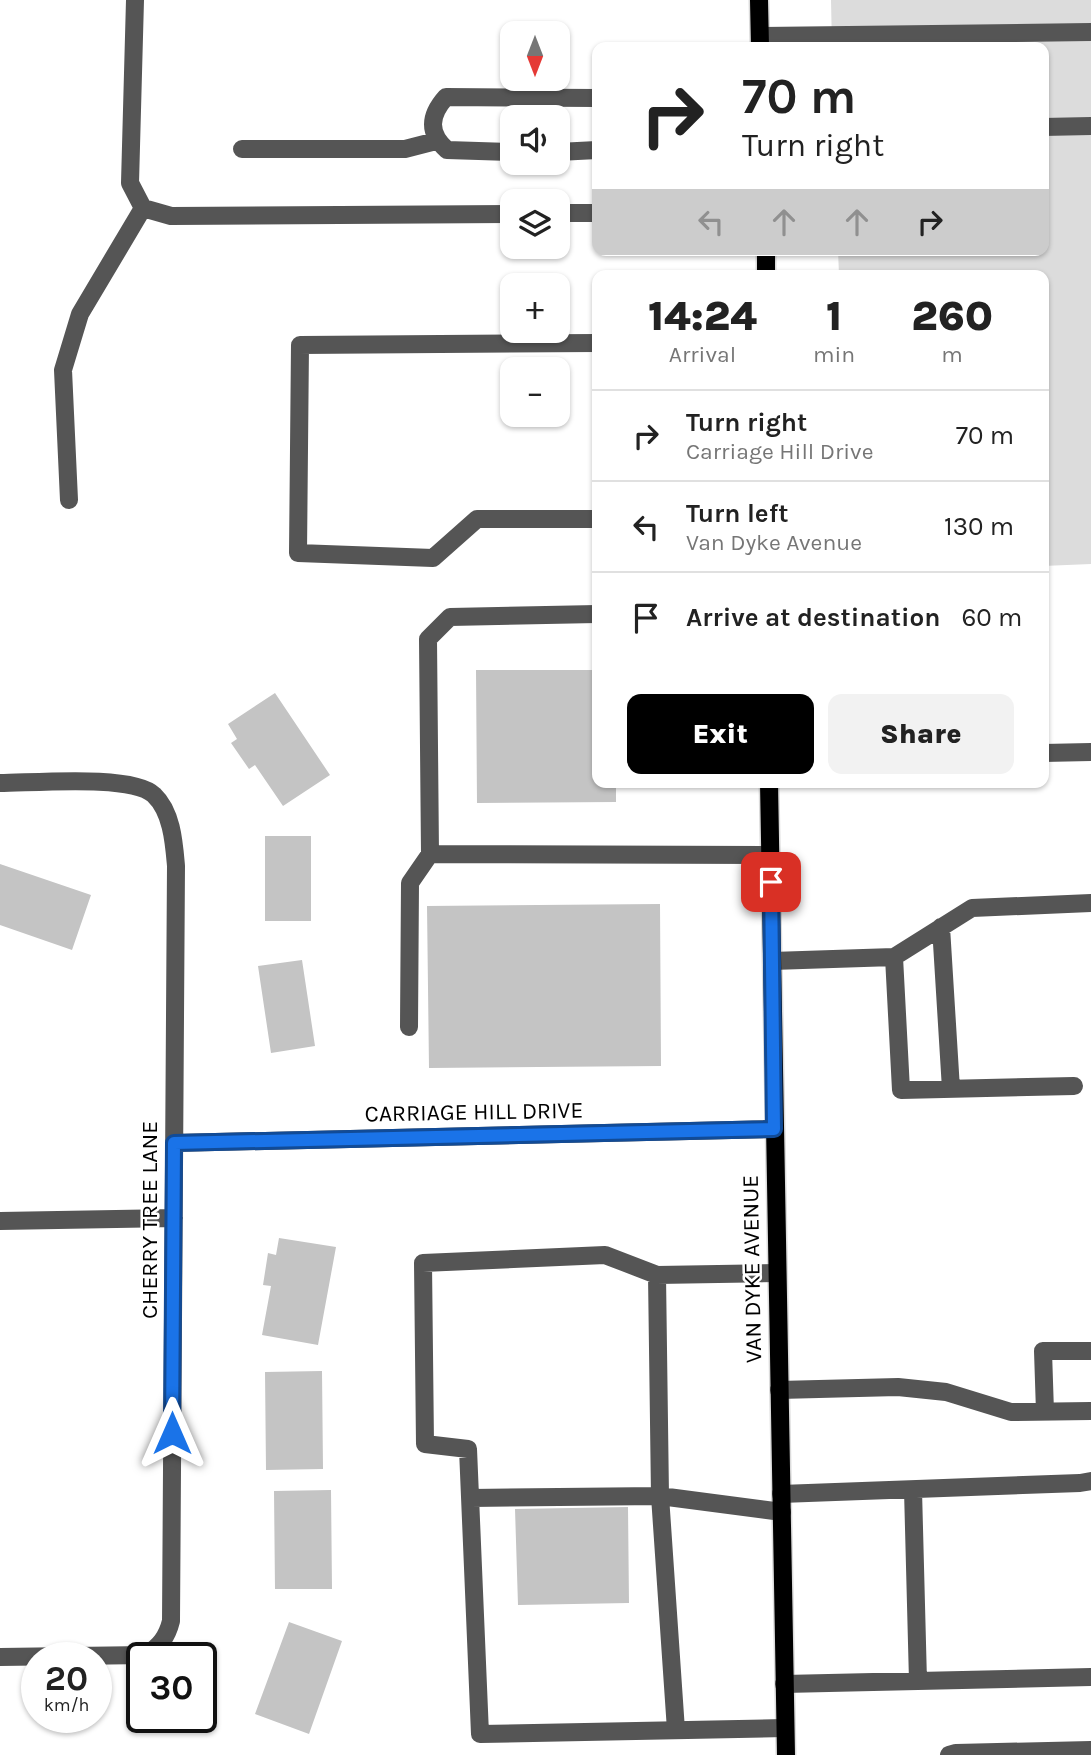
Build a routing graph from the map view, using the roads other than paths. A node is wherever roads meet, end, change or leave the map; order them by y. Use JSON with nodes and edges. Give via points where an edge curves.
{"nodes":[{"id":1,"x":135,"y":0,"type":"edge"},
{"id":2,"x":759,"y":0,"type":"edge"},
{"id":3,"x":1091,"y":32,"type":"edge"},
{"id":4,"x":760,"y":42,"type":"edge"},
{"id":5,"x":592,"y":98,"type":"edge"},
{"id":6,"x":1091,"y":125,"type":"edge"},
{"id":7,"x":1049,"y":127,"type":"edge"},
{"id":8,"x":436,"y":141,"type":"junction"},
{"id":9,"x":242,"y":149,"type":"dead end"},
{"id":10,"x":592,"y":150,"type":"edge"},
{"id":11,"x":570,"y":151,"type":"edge"},
{"id":12,"x":500,"y":152,"type":"edge"},
{"id":13,"x":142,"y":208,"type":"junction"},
{"id":14,"x":570,"y":213,"type":"edge"},
{"id":15,"x":592,"y":213,"type":"edge"},
{"id":16,"x":500,"y":214,"type":"edge"},
{"id":17,"x":592,"y":343,"type":"edge"},
{"id":18,"x":69,"y":500,"type":"dead end"},
{"id":19,"x":592,"y":519,"type":"edge"},
{"id":20,"x":592,"y":614,"type":"edge"},
{"id":21,"x":1091,"y":752,"type":"edge"},
{"id":22,"x":1049,"y":753,"type":"edge"},
{"id":23,"x":0,"y":783,"type":"edge"},
{"id":24,"x":769,"y":788,"type":"edge"},
{"id":25,"x":430,"y":854,"type":"junction"},
{"id":26,"x":770,"y":855,"type":"junction"},
{"id":27,"x":1091,"y":903,"type":"edge"},
{"id":28,"x":941,"y":927,"type":"junction"},
{"id":29,"x":894,"y":957,"type":"junction"},
{"id":30,"x":772,"y":961,"type":"junction"},
{"id":31,"x":409,"y":1027,"type":"dead end"},
{"id":32,"x":1074,"y":1086,"type":"dead end"},
{"id":33,"x":951,"y":1089,"type":"junction"},
{"id":34,"x":774,"y":1129,"type":"junction"},
{"id":35,"x":174,"y":1143,"type":"junction"},
{"id":36,"x":174,"y":1218,"type":"junction"},
{"id":37,"x":0,"y":1221,"type":"edge"},
{"id":38,"x":777,"y":1273,"type":"junction"},
{"id":39,"x":657,"y":1275,"type":"junction"},
{"id":40,"x":1091,"y":1351,"type":"edge"},
{"id":41,"x":779,"y":1390,"type":"junction"},
{"id":42,"x":1091,"y":1411,"type":"edge"},
{"id":43,"x":1045,"y":1412,"type":"junction"},
{"id":44,"x":1091,"y":1481,"type":"edge"},
{"id":45,"x":913,"y":1490,"type":"junction"},
{"id":46,"x":660,"y":1496,"type":"junction"},
{"id":47,"x":471,"y":1498,"type":"junction"},
{"id":48,"x":781,"y":1503,"type":"junction"},
{"id":49,"x":0,"y":1657,"type":"edge"},
{"id":50,"x":1091,"y":1677,"type":"edge"},
{"id":51,"x":918,"y":1681,"type":"junction"},
{"id":52,"x":785,"y":1684,"type":"junction"},
{"id":53,"x":785,"y":1728,"type":"junction"},
{"id":54,"x":676,"y":1730,"type":"junction"},
{"id":55,"x":1091,"y":1750,"type":"edge"},
{"id":56,"x":953,"y":1754,"type":"edge"},
{"id":57,"x":786,"y":1755,"type":"edge"}],
"edges":[{"from":1,"to":13,"type":"street","via":[[131,183]]},
{"from":2,"to":4,"type":"main road"},
{"from":3,"to":4,"type":"street"},
{"from":5,"to":8,"type":"street","via":[[446,97],[432,121]]},
{"from":6,"to":7,"type":"street"},
{"from":8,"to":9,"type":"street","via":[[405,149]]},
{"from":8,"to":12,"type":"street","via":[[446,150]]},
{"from":10,"to":11,"type":"street"},
{"from":13,"to":16,"type":"street","via":[[171,216]]},
{"from":13,"to":18,"type":"street","via":[[80,314],[63,370]]},
{"from":14,"to":15,"type":"street"},
{"from":17,"to":19,"type":"street","via":[[300,345],[298,553],[433,558],[477,519]]},
{"from":20,"to":25,"type":"street","via":[[450,617],[428,639]]},
{"from":21,"to":22,"type":"street"},
{"from":23,"to":35,"type":"street","name":"CHERRY TREE LANE","via":[[116,782],[154,794],[164,809],[174,836],[176,866]]},
{"from":24,"to":26,"type":"main road","name":"VAN DYKE AVENUE"},
{"from":25,"to":26,"type":"street"},
{"from":25,"to":31,"type":"street","via":[[410,883]]},
{"from":26,"to":30,"type":"main road","name":"VAN DYKE AVENUE"},
{"from":27,"to":28,"type":"street","via":[[972,908]]},
{"from":28,"to":29,"type":"street"},
{"from":28,"to":33,"type":"street"},
{"from":29,"to":30,"type":"street"},
{"from":29,"to":33,"type":"street","via":[[901,1090]]},
{"from":30,"to":34,"type":"main road","name":"VAN DYKE AVENUE"},
{"from":32,"to":33,"type":"street"},
{"from":34,"to":35,"type":"street","name":"CARRIAGE HILL DRIVE"},
{"from":34,"to":38,"type":"main road","name":"VAN DYKE AVENUE"},
{"from":35,"to":36,"type":"street","name":"CHERRY TREE LANE"},
{"from":36,"to":37,"type":"street"},
{"from":36,"to":49,"type":"street","name":"CHERRY TREE LANE","via":[[168,1632],[159,1647],[146,1655]]},
{"from":38,"to":39,"type":"street"},
{"from":38,"to":41,"type":"main road","name":"VAN DYKE AVENUE"},
{"from":39,"to":46,"type":"street"},
{"from":39,"to":47,"type":"street","via":[[605,1255],[423,1263],[425,1444],[468,1449]]},
{"from":40,"to":43,"type":"street","via":[[1043,1351]]},
{"from":41,"to":43,"type":"street","via":[[898,1387],[946,1392],[1011,1412]]},
{"from":41,"to":48,"type":"main road","name":"VAN DYKE AVENUE"},
{"from":42,"to":43,"type":"street"},
{"from":44,"to":45,"type":"street"},
{"from":45,"to":48,"type":"street"},
{"from":45,"to":51,"type":"street"},
{"from":46,"to":47,"type":"street"},
{"from":46,"to":48,"type":"street"},
{"from":46,"to":54,"type":"street"},
{"from":47,"to":54,"type":"street","via":[[480,1734]]},
{"from":48,"to":52,"type":"main road","name":"VAN DYKE AVENUE"},
{"from":50,"to":51,"type":"street"},
{"from":51,"to":52,"type":"street"},
{"from":52,"to":53,"type":"main road","name":"VAN DYKE AVENUE"},
{"from":53,"to":54,"type":"street"},
{"from":53,"to":57,"type":"main road","name":"VAN DYKE AVENUE"},
{"from":55,"to":56,"type":"street"}]}
